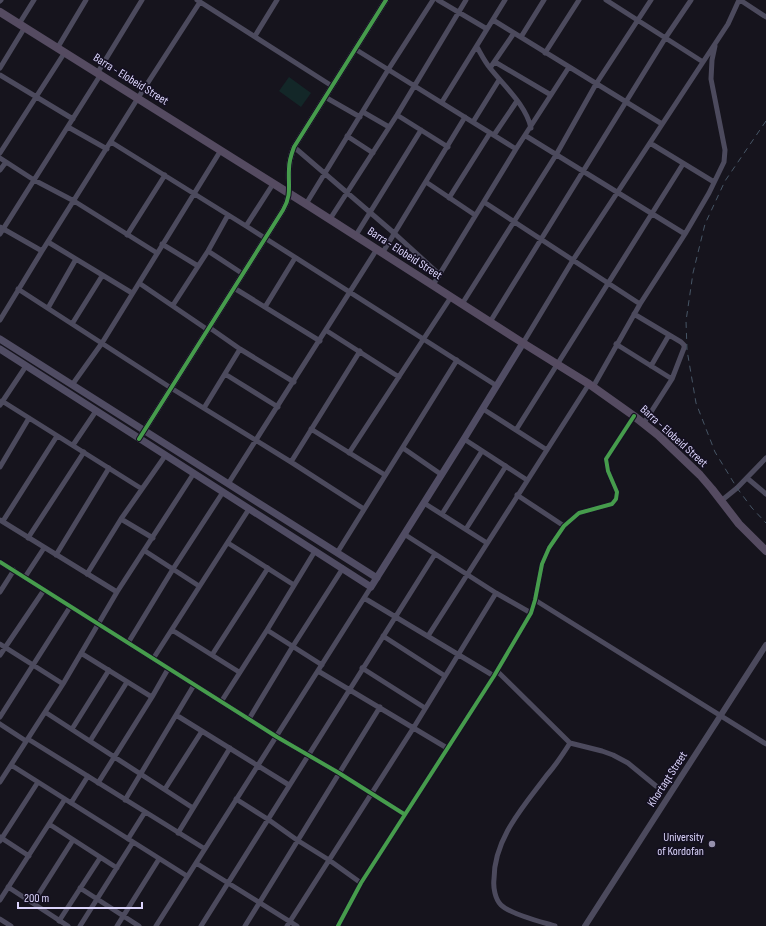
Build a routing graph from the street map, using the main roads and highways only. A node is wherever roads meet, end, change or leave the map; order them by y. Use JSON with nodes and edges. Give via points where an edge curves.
{"nodes":[{"id":1,"x":0,"y":12,"type":"edge"},
{"id":2,"x":0,"y":339,"type":"edge"},
{"id":3,"x":523,"y":344,"type":"junction"},
{"id":4,"x":0,"y":350,"type":"edge"},
{"id":5,"x":766,"y":551,"type":"edge"},
{"id":6,"x":377,"y":578,"type":"junction"}],
"edges":[{"from":1,"to":3,"type":"main road","name":"Barra - Elobeid Street","via":[[330,219]]},
{"from":2,"to":6,"type":"main road"},
{"from":3,"to":5,"type":"main road","name":"Barra - Elobeid Street","via":[[591,385],[644,423],[700,475],[739,524]]},
{"from":3,"to":6,"type":"main road"},
{"from":4,"to":6,"type":"main road","via":[[371,586]]}]}
